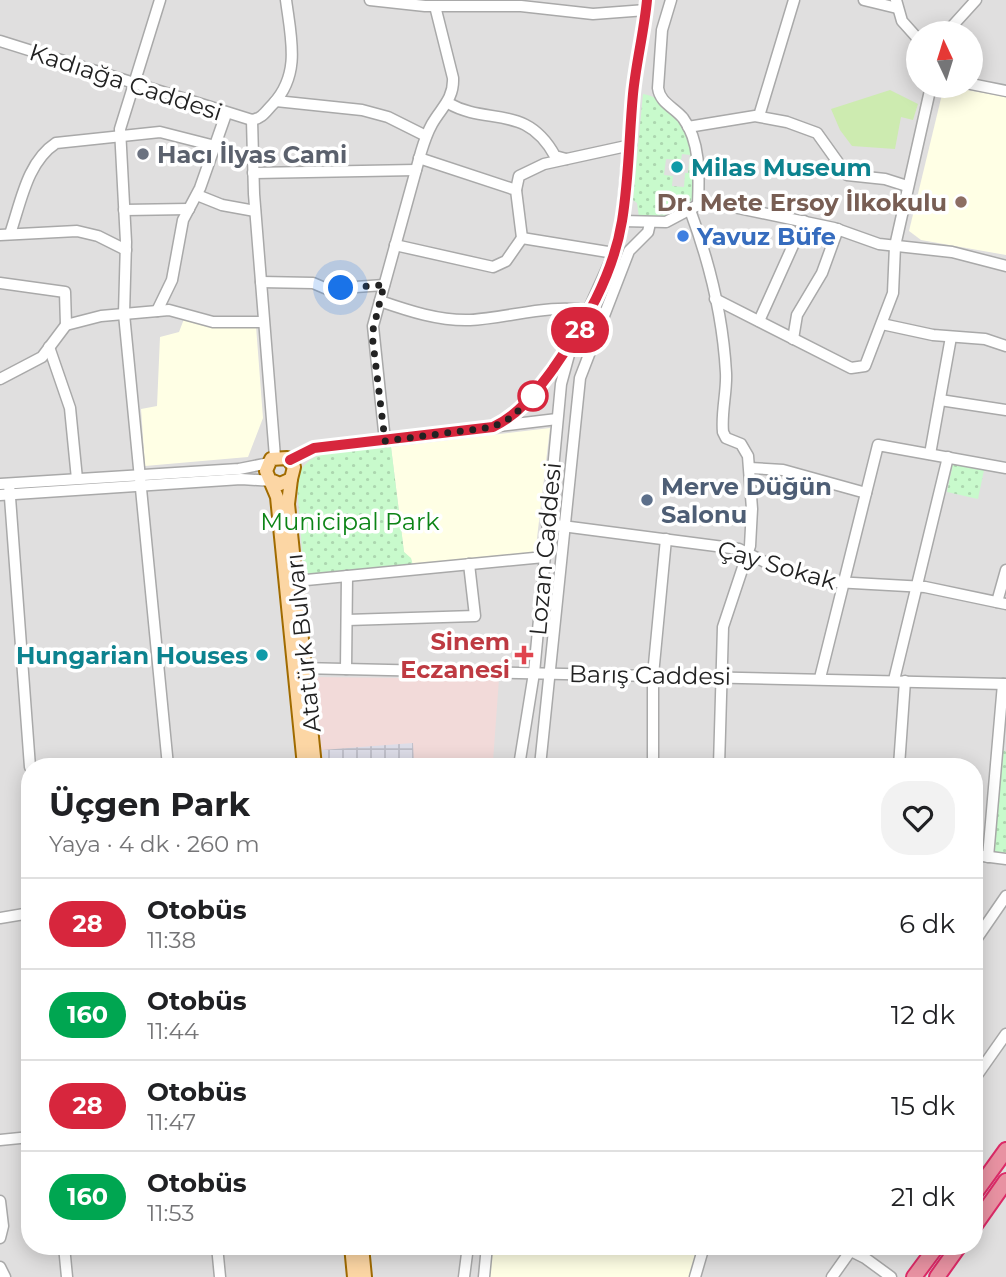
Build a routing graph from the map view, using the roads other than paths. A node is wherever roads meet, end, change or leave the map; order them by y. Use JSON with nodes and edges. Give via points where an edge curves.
{"nodes":[{"id":1,"x":160,"y":0,"type":"edge"},
{"id":2,"x":286,"y":0,"type":"edge"},
{"id":3,"x":370,"y":0,"type":"edge"},
{"id":4,"x":671,"y":0,"type":"edge"},
{"id":5,"x":794,"y":0,"type":"edge"},
{"id":6,"x":864,"y":0,"type":"edge"},
{"id":7,"x":976,"y":0,"type":"edge"},
{"id":8,"x":417,"y":3,"type":"edge"},
{"id":9,"x":485,"y":4,"type":"edge"},
{"id":10,"x":897,"y":4,"type":"edge"},
{"id":11,"x":647,"y":5,"type":"edge"},
{"id":12,"x":435,"y":6,"type":"junction"},
{"id":13,"x":957,"y":21,"type":"edge"},
{"id":14,"x":906,"y":25,"type":"edge"},
{"id":15,"x":0,"y":41,"type":"edge"},
{"id":16,"x":132,"y":84,"type":"junction"},
{"id":17,"x":984,"y":87,"type":"edge"},
{"id":18,"x":1006,"y":91,"type":"edge"},
{"id":19,"x":928,"y":98,"type":"edge"},
{"id":20,"x":276,"y":101,"type":"junction"},
{"id":21,"x":448,"y":103,"type":"junction"},
{"id":22,"x":226,"y":114,"type":"junction"},
{"id":23,"x":759,"y":116,"type":"junction"},
{"id":24,"x":252,"y":120,"type":"junction"},
{"id":25,"x":688,"y":127,"type":"junction"},
{"id":26,"x":120,"y":135,"type":"junction"},
{"id":27,"x":426,"y":136,"type":"junction"},
{"id":28,"x":631,"y":145,"type":"junction"},
{"id":29,"x":215,"y":146,"type":"junction"},
{"id":30,"x":419,"y":158,"type":"junction"},
{"id":31,"x":566,"y":159,"type":"junction"},
{"id":32,"x":416,"y":170,"type":"junction"},
{"id":33,"x":253,"y":173,"type":"junction"},
{"id":34,"x":907,"y":186,"type":"junction"},
{"id":35,"x":516,"y":190,"type":"junction"},
{"id":36,"x":197,"y":195,"type":"junction"},
{"id":37,"x":694,"y":207,"type":"junction"},
{"id":38,"x":189,"y":209,"type":"junction"},
{"id":39,"x":124,"y":210,"type":"junction"},
{"id":40,"x":255,"y":211,"type":"junction"},
{"id":41,"x":622,"y":221,"type":"junction"},
{"id":42,"x":804,"y":221,"type":"junction"},
{"id":43,"x":650,"y":223,"type":"junction"},
{"id":44,"x":838,"y":229,"type":"junction"},
{"id":45,"x":5,"y":234,"type":"edge"},
{"id":46,"x":522,"y":238,"type":"junction"},
{"id":47,"x":395,"y":245,"type":"junction"},
{"id":48,"x":895,"y":246,"type":"junction"},
{"id":49,"x":126,"y":250,"type":"junction"},
{"id":50,"x":614,"y":254,"type":"junction"},
{"id":51,"x":1006,"y":266,"type":"edge"},
{"id":52,"x":261,"y":282,"type":"junction"},
{"id":53,"x":0,"y":283,"type":"edge"},
{"id":54,"x":384,"y":285,"type":"junction"},
{"id":55,"x":715,"y":299,"type":"junction"},
{"id":56,"x":380,"y":301,"type":"junction"},
{"id":57,"x":157,"y":311,"type":"junction"},
{"id":58,"x":590,"y":311,"type":"junction"},
{"id":59,"x":124,"y":314,"type":"junction"},
{"id":60,"x":759,"y":321,"type":"junction"},
{"id":61,"x":264,"y":322,"type":"junction"},
{"id":62,"x":882,"y":324,"type":"junction"},
{"id":63,"x":66,"y":325,"type":"junction"},
{"id":64,"x":579,"y":333,"type":"junction"},
{"id":65,"x":951,"y":337,"type":"junction"},
{"id":66,"x":793,"y":339,"type":"junction"},
{"id":67,"x":1006,"y":346,"type":"edge"},
{"id":68,"x":49,"y":347,"type":"junction"},
{"id":69,"x":0,"y":379,"type":"edge"},
{"id":70,"x":940,"y":400,"type":"junction"},
{"id":71,"x":1006,"y":410,"type":"edge"},
{"id":72,"x":557,"y":419,"type":"junction"},
{"id":73,"x":493,"y":427,"type":"junction"},
{"id":74,"x":385,"y":441,"type":"junction"},
{"id":75,"x":930,"y":454,"type":"junction"},
{"id":76,"x":948,"y":457,"type":"junction"},
{"id":77,"x":272,"y":460,"type":"junction"},
{"id":78,"x":290,"y":460,"type":"junction"},
{"id":79,"x":750,"y":468,"type":"junction"},
{"id":80,"x":1006,"y":468,"type":"edge"},
{"id":81,"x":138,"y":474,"type":"junction"},
{"id":82,"x":77,"y":479,"type":"junction"},
{"id":83,"x":291,"y":479,"type":"junction"},
{"id":84,"x":273,"y":481,"type":"junction"},
{"id":85,"x":138,"y":486,"type":"junction"},
{"id":86,"x":5,"y":489,"type":"edge"},
{"id":87,"x":866,"y":493,"type":"junction"},
{"id":88,"x":547,"y":524,"type":"junction"},
{"id":89,"x":565,"y":527,"type":"junction"},
{"id":90,"x":666,"y":540,"type":"junction"},
{"id":91,"x":748,"y":553,"type":"junction"},
{"id":92,"x":544,"y":557,"type":"junction"},
{"id":93,"x":469,"y":564,"type":"junction"},
{"id":94,"x":1006,"y":570,"type":"edge"},
{"id":95,"x":347,"y":576,"type":"junction"},
{"id":96,"x":296,"y":581,"type":"junction"},
{"id":97,"x":844,"y":584,"type":"junction"},
{"id":98,"x":917,"y":586,"type":"junction"},
{"id":99,"x":1002,"y":603,"type":"edge"},
{"id":100,"x":347,"y":620,"type":"junction"},
{"id":101,"x":300,"y":668,"type":"junction"},
{"id":102,"x":346,"y":669,"type":"junction"},
{"id":103,"x":534,"y":673,"type":"junction"},
{"id":104,"x":550,"y":673,"type":"junction"},
{"id":105,"x":653,"y":675,"type":"junction"},
{"id":106,"x":720,"y":676,"type":"junction"},
{"id":107,"x":820,"y":678,"type":"junction"},
{"id":108,"x":899,"y":680,"type":"junction"},
{"id":109,"x":1004,"y":684,"type":"edge"},
{"id":110,"x":1002,"y":741,"type":"edge"},
{"id":111,"x":29,"y":758,"type":"edge"},
{"id":112,"x":167,"y":758,"type":"edge"},
{"id":113,"x":304,"y":758,"type":"edge"},
{"id":114,"x":314,"y":758,"type":"edge"},
{"id":115,"x":520,"y":758,"type":"edge"},
{"id":116,"x":541,"y":758,"type":"edge"},
{"id":117,"x":653,"y":758,"type":"edge"},
{"id":118,"x":719,"y":758,"type":"edge"},
{"id":119,"x":899,"y":758,"type":"edge"},
{"id":120,"x":983,"y":856,"type":"edge"},
{"id":121,"x":988,"y":856,"type":"junction"},
{"id":122,"x":1006,"y":859,"type":"edge"},
{"id":123,"x":1006,"y":896,"type":"edge"},
{"id":124,"x":21,"y":914,"type":"edge"},
{"id":125,"x":0,"y":918,"type":"edge"},
{"id":126,"x":983,"y":923,"type":"edge"},
{"id":127,"x":988,"y":923,"type":"junction"},
{"id":128,"x":983,"y":930,"type":"edge"},
{"id":129,"x":1006,"y":1034,"type":"edge"},
{"id":130,"x":983,"y":1058,"type":"edge"},
{"id":131,"x":21,"y":1139,"type":"edge"},
{"id":132,"x":0,"y":1140,"type":"edge"},
{"id":133,"x":1006,"y":1150,"type":"edge"},
{"id":134,"x":1006,"y":1181,"type":"edge"},
{"id":135,"x":983,"y":1182,"type":"edge"},
{"id":136,"x":0,"y":1201,"type":"edge"},
{"id":137,"x":983,"y":1213,"type":"edge"},
{"id":138,"x":0,"y":1238,"type":"edge"},
{"id":139,"x":65,"y":1255,"type":"edge"},
{"id":140,"x":218,"y":1255,"type":"edge"},
{"id":141,"x":352,"y":1255,"type":"edge"},
{"id":142,"x":363,"y":1255,"type":"edge"},
{"id":143,"x":466,"y":1255,"type":"edge"},
{"id":144,"x":486,"y":1255,"type":"edge"},
{"id":145,"x":701,"y":1255,"type":"edge"},
{"id":146,"x":844,"y":1255,"type":"edge"},
{"id":147,"x":860,"y":1255,"type":"edge"},
{"id":148,"x":930,"y":1255,"type":"edge"},
{"id":149,"x":953,"y":1255,"type":"edge"},
{"id":150,"x":0,"y":1266,"type":"edge"},
{"id":151,"x":5,"y":1277,"type":"edge"},
{"id":152,"x":66,"y":1277,"type":"edge"},
{"id":153,"x":220,"y":1277,"type":"edge"},
{"id":154,"x":354,"y":1277,"type":"edge"},
{"id":155,"x":365,"y":1277,"type":"edge"},
{"id":156,"x":464,"y":1277,"type":"edge"},
{"id":157,"x":484,"y":1277,"type":"edge"},
{"id":158,"x":695,"y":1277,"type":"edge"},
{"id":159,"x":832,"y":1277,"type":"edge"},
{"id":160,"x":891,"y":1277,"type":"edge"},
{"id":161,"x":914,"y":1277,"type":"edge"},
{"id":162,"x":937,"y":1277,"type":"edge"}],
"edges":[{"from":1,"to":16,"type":"street"},
{"from":2,"to":20,"type":"street","via":[[292,70]]},
{"from":3,"to":8,"type":"street"},
{"from":4,"to":25,"type":"street","via":[[663,30],[658,89],[660,98]]},
{"from":5,"to":23,"type":"street"},
{"from":6,"to":10,"type":"street"},
{"from":7,"to":13,"type":"street"},
{"from":8,"to":12,"type":"street"},
{"from":9,"to":11,"type":"street","via":[[593,14]]},
{"from":9,"to":12,"type":"street"},
{"from":10,"to":14,"type":"street"},
{"from":11,"to":28,"type":"street","via":[[633,94]]},
{"from":12,"to":21,"type":"street","via":[[453,78]]},
{"from":15,"to":16,"type":"street","name":"Kadıağa Caddesi"},
{"from":16,"to":22,"type":"street","name":"Kadıağa Caddesi"},
{"from":16,"to":26,"type":"street"},
{"from":17,"to":18,"type":"street"},
{"from":19,"to":34,"type":"street"},
{"from":20,"to":24,"type":"street"},
{"from":20,"to":27,"type":"street","via":[[372,112]]},
{"from":21,"to":27,"type":"street"},
{"from":21,"to":31,"type":"street","via":[[519,121],[543,138],[555,156]]},
{"from":22,"to":24,"type":"street","name":"Kadıağa Caddesi"},
{"from":22,"to":29,"type":"street"},
{"from":23,"to":25,"type":"street"},
{"from":23,"to":34,"type":"street","via":[[817,133],[847,175]]},
{"from":24,"to":33,"type":"street"},
{"from":25,"to":37,"type":"street","via":[[697,156]]},
{"from":26,"to":29,"type":"street","via":[[169,133]]},
{"from":26,"to":39,"type":"street"},
{"from":26,"to":45,"type":"street","via":[[63,141],[44,152]]},
{"from":27,"to":30,"type":"street"},
{"from":28,"to":31,"type":"street"},
{"from":28,"to":41,"type":"street"},
{"from":29,"to":36,"type":"street"},
{"from":30,"to":32,"type":"street"},
{"from":30,"to":35,"type":"street"},
{"from":31,"to":35,"type":"street","via":[[521,173]]},
{"from":32,"to":33,"type":"street"},
{"from":32,"to":47,"type":"street"},
{"from":33,"to":40,"type":"street"},
{"from":34,"to":48,"type":"street"},
{"from":35,"to":46,"type":"street"},
{"from":36,"to":38,"type":"street"},
{"from":36,"to":40,"type":"street"},
{"from":37,"to":42,"type":"street","via":[[728,205]]},
{"from":37,"to":43,"type":"street","via":[[673,220]]},
{"from":37,"to":55,"type":"street"},
{"from":38,"to":39,"type":"street"},
{"from":38,"to":57,"type":"street","via":[[172,280]]},
{"from":39,"to":49,"type":"street"},
{"from":40,"to":52,"type":"street"},
{"from":41,"to":43,"type":"street"},
{"from":41,"to":50,"type":"street"},
{"from":42,"to":44,"type":"street"},
{"from":42,"to":60,"type":"street"},
{"from":43,"to":89,"type":"street","via":[[648,232],[629,251],[582,371]]},
{"from":44,"to":48,"type":"street"},
{"from":44,"to":66,"type":"street","via":[[822,273],[797,315]]},
{"from":45,"to":49,"type":"street","via":[[77,231]]},
{"from":46,"to":47,"type":"street","via":[[506,261],[496,266]]},
{"from":46,"to":50,"type":"street"},
{"from":47,"to":54,"type":"street"},
{"from":48,"to":51,"type":"street","via":[[952,252]]},
{"from":48,"to":62,"type":"street","via":[[893,293]]},
{"from":49,"to":59,"type":"street"},
{"from":50,"to":58,"type":"street"},
{"from":52,"to":54,"type":"street","via":[[313,283],[327,289]]},
{"from":52,"to":61,"type":"street"},
{"from":53,"to":63,"type":"street","via":[[65,292]]},
{"from":54,"to":56,"type":"street"},
{"from":55,"to":60,"type":"street"},
{"from":55,"to":79,"type":"street","via":[[726,376],[723,432],[745,449]]},
{"from":56,"to":58,"type":"street","via":[[460,320]]},
{"from":56,"to":74,"type":"street","via":[[372,334]]},
{"from":57,"to":59,"type":"street"},
{"from":57,"to":61,"type":"street","via":[[213,322]]},
{"from":58,"to":64,"type":"street"},
{"from":59,"to":63,"type":"street"},
{"from":59,"to":81,"type":"street"},
{"from":60,"to":66,"type":"street"},
{"from":61,"to":77,"type":"street"},
{"from":62,"to":65,"type":"street"},
{"from":62,"to":66,"type":"street","via":[[862,368],[851,368]]},
{"from":63,"to":68,"type":"street"},
{"from":64,"to":72,"type":"street","name":"Lozan Caddesi","via":[[564,369]]},
{"from":64,"to":73,"type":"street","via":[[525,405]]},
{"from":65,"to":67,"type":"street","via":[[985,339]]},
{"from":65,"to":70,"type":"street"},
{"from":68,"to":69,"type":"street","via":[[35,362]]},
{"from":68,"to":82,"type":"street","via":[[70,408]]},
{"from":70,"to":71,"type":"street"},
{"from":70,"to":75,"type":"street"},
{"from":72,"to":73,"type":"street"},
{"from":72,"to":88,"type":"street","name":"Lozan Caddesi"},
{"from":73,"to":74,"type":"street"},
{"from":74,"to":78,"type":"street","via":[[314,448]]},
{"from":75,"to":76,"type":"street"},
{"from":75,"to":87,"type":"street","via":[[878,445]]},
{"from":76,"to":80,"type":"street"},
{"from":76,"to":98,"type":"street"},
{"from":77,"to":78,"type":"main road"},
{"from":77,"to":81,"type":"street","via":[[239,469]]},
{"from":77,"to":84,"type":"main road","via":[[266,471]]},
{"from":78,"to":83,"type":"main road","via":[[294,467]]},
{"from":79,"to":87,"type":"street","via":[[783,470]]},
{"from":79,"to":91,"type":"street","via":[[752,536]]},
{"from":81,"to":82,"type":"street"},
{"from":81,"to":85,"type":"street"},
{"from":82,"to":86,"type":"street"},
{"from":83,"to":84,"type":"main road","via":[[280,484]]},
{"from":83,"to":96,"type":"main road","name":"Atatürk Bulvarı","via":[[288,498]]},
{"from":84,"to":85,"type":"street"},
{"from":84,"to":101,"type":"main road","name":"Atatürk Bulvarı"},
{"from":85,"to":86,"type":"street"},
{"from":85,"to":112,"type":"street"},
{"from":86,"to":111,"type":"street"},
{"from":87,"to":97,"type":"street"},
{"from":88,"to":89,"type":"street","name":"Çay Sokak"},
{"from":88,"to":92,"type":"street","name":"Lozan Caddesi"},
{"from":89,"to":90,"type":"street","name":"Çay Sokak"},
{"from":89,"to":104,"type":"street"},
{"from":90,"to":91,"type":"street","name":"Çay Sokak"},
{"from":90,"to":105,"type":"street"},
{"from":91,"to":97,"type":"street","name":"Çay Sokak","via":[[778,567]]},
{"from":91,"to":106,"type":"street","via":[[726,615]]},
{"from":92,"to":93,"type":"street"},
{"from":92,"to":103,"type":"street","name":"Lozan Caddesi"},
{"from":93,"to":95,"type":"street"},
{"from":93,"to":100,"type":"street","via":[[475,616]]},
{"from":94,"to":99,"type":"street"},
{"from":95,"to":96,"type":"street"},
{"from":95,"to":100,"type":"street"},
{"from":96,"to":101,"type":"main road","name":"Atatürk Bulvarı"},
{"from":97,"to":98,"type":"street","name":"Çay Sokak"},
{"from":97,"to":107,"type":"street"},
{"from":98,"to":99,"type":"street","name":"Çay Sokak"},
{"from":98,"to":108,"type":"street"},
{"from":100,"to":102,"type":"street"},
{"from":101,"to":102,"type":"street","name":"Barış Caddesi"},
{"from":101,"to":113,"type":"main road","name":"Atatürk Bulvarı"},
{"from":101,"to":114,"type":"main road","name":"Atatürk Bulvarı"},
{"from":102,"to":103,"type":"street","name":"Barış Caddesi"},
{"from":103,"to":104,"type":"street","name":"Barış Caddesi"},
{"from":103,"to":115,"type":"street","name":"Lozan Caddesi"},
{"from":104,"to":105,"type":"street","name":"Barış Caddesi"},
{"from":104,"to":116,"type":"street"},
{"from":105,"to":106,"type":"street","name":"Barış Caddesi"},
{"from":105,"to":117,"type":"street"},
{"from":106,"to":107,"type":"street","name":"Barış Caddesi"},
{"from":106,"to":118,"type":"street"},
{"from":107,"to":108,"type":"street","name":"Barış Caddesi"},
{"from":108,"to":109,"type":"street","name":"Barış Caddesi"},
{"from":108,"to":119,"type":"street"},
{"from":109,"to":110,"type":"street"},
{"from":110,"to":121,"type":"street"},
{"from":120,"to":121,"type":"street"},
{"from":121,"to":122,"type":"street"},
{"from":123,"to":127,"type":"street"},
{"from":124,"to":125,"type":"street"},
{"from":126,"to":127,"type":"street"},
{"from":127,"to":128,"type":"street"},
{"from":129,"to":130,"type":"street"},
{"from":131,"to":132,"type":"street"},
{"from":133,"to":135,"type":"highway"},
{"from":134,"to":137,"type":"highway"},
{"from":136,"to":138,"type":"street"},
{"from":139,"to":152,"type":"street"},
{"from":140,"to":153,"type":"street"},
{"from":141,"to":154,"type":"main road"},
{"from":142,"to":155,"type":"main road"},
{"from":143,"to":156,"type":"street"},
{"from":144,"to":157,"type":"street"},
{"from":145,"to":158,"type":"street"},
{"from":146,"to":159,"type":"street"},
{"from":147,"to":160,"type":"street"},
{"from":148,"to":161,"type":"highway"},
{"from":149,"to":162,"type":"highway"},
{"from":150,"to":151,"type":"street"}]}
